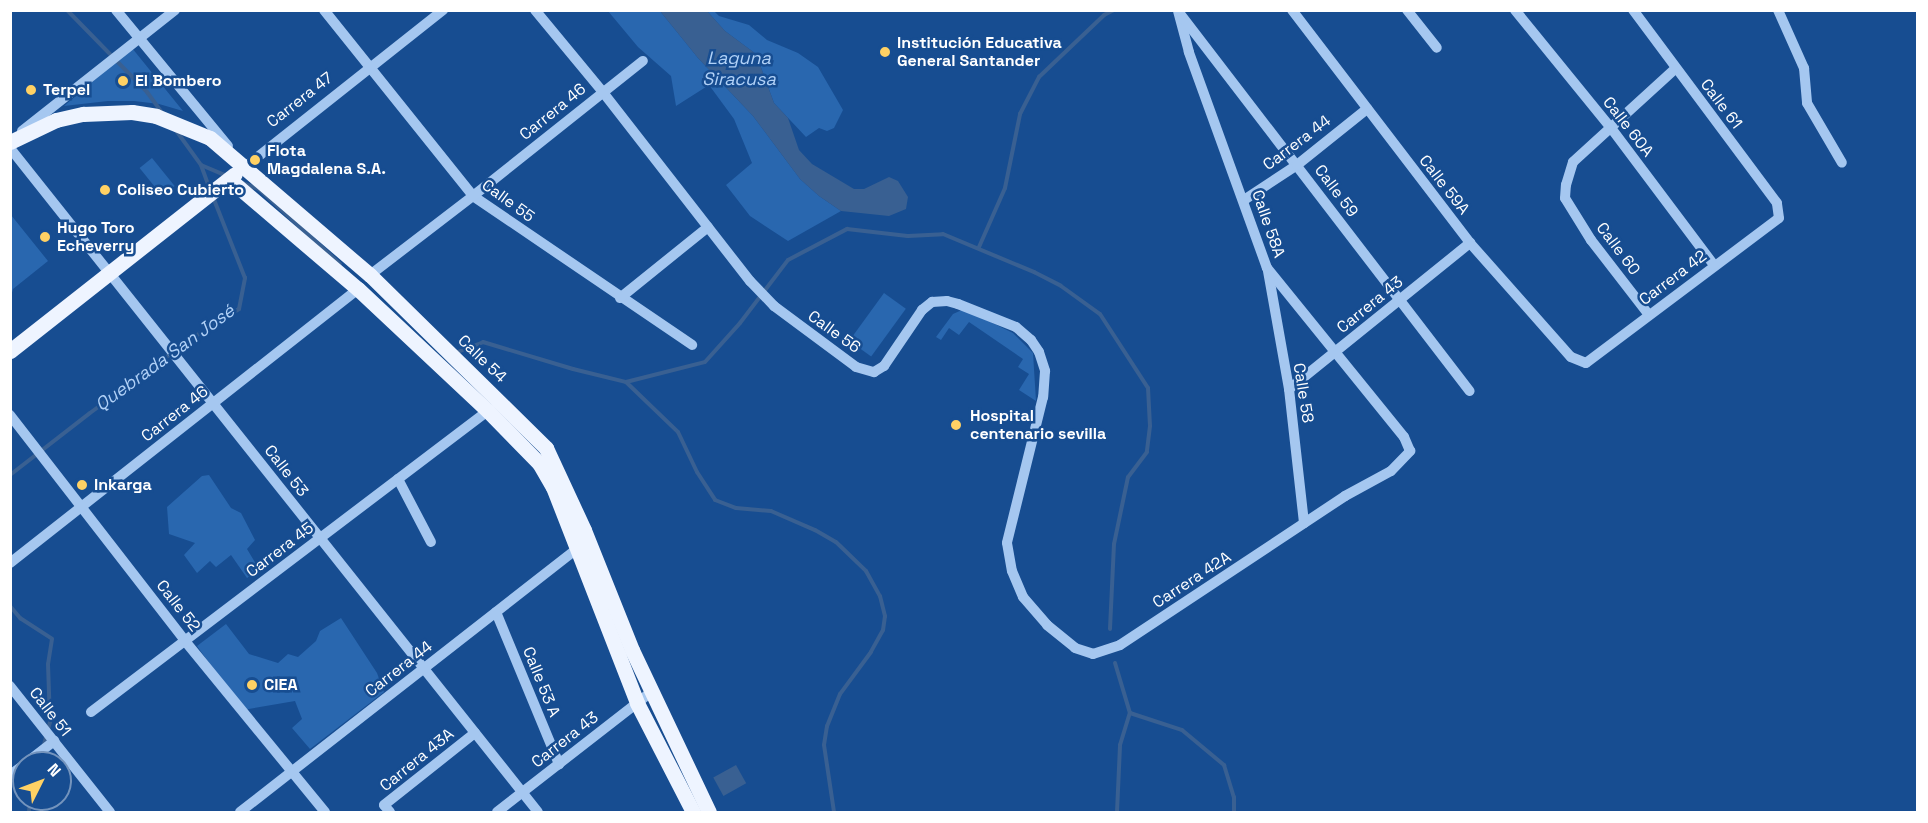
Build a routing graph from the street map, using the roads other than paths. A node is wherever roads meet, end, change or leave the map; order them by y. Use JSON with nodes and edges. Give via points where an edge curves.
{"nodes":[{"id":1,"x":116,"y":10,"type":"edge"},
{"id":2,"x":175,"y":10,"type":"edge"},
{"id":3,"x":324,"y":10,"type":"edge"},
{"id":4,"x":443,"y":10,"type":"edge"},
{"id":5,"x":535,"y":10,"type":"edge"},
{"id":6,"x":1292,"y":10,"type":"edge"},
{"id":7,"x":1407,"y":10,"type":"edge"},
{"id":8,"x":1515,"y":10,"type":"edge"},
{"id":9,"x":1633,"y":10,"type":"edge"},
{"id":10,"x":1778,"y":10,"type":"edge"},
{"id":11,"x":1178,"y":11,"type":"edge"},
{"id":12,"x":138,"y":39,"type":"junction"},
{"id":13,"x":1437,"y":48,"type":"dead end"},
{"id":14,"x":643,"y":61,"type":"dead end"},
{"id":15,"x":370,"y":68,"type":"junction"},
{"id":16,"x":1675,"y":69,"type":"junction"},
{"id":17,"x":602,"y":91,"type":"junction"},
{"id":18,"x":1367,"y":108,"type":"junction"},
{"id":19,"x":1611,"y":128,"type":"junction"},
{"id":20,"x":10,"y":141,"type":"edge"},
{"id":21,"x":10,"y":148,"type":"edge"},
{"id":22,"x":1842,"y":163,"type":"dead end"},
{"id":23,"x":1297,"y":165,"type":"junction"},
{"id":24,"x":245,"y":167,"type":"junction"},
{"id":25,"x":229,"y":179,"type":"junction"},
{"id":26,"x":473,"y":196,"type":"junction"},
{"id":27,"x":1244,"y":200,"type":"junction"},
{"id":28,"x":1779,"y":218,"type":"joint"},
{"id":29,"x":708,"y":227,"type":"junction"},
{"id":30,"x":1470,"y":243,"type":"junction"},
{"id":31,"x":1714,"y":265,"type":"junction"},
{"id":32,"x":1267,"y":268,"type":"junction"},
{"id":33,"x":110,"y":273,"type":"junction"},
{"id":34,"x":370,"y":275,"type":"junction"},
{"id":35,"x":358,"y":289,"type":"junction"},
{"id":36,"x":620,"y":298,"type":"junction"},
{"id":37,"x":1400,"y":300,"type":"junction"},
{"id":38,"x":1649,"y":315,"type":"junction"},
{"id":39,"x":692,"y":345,"type":"dead end"},
{"id":40,"x":10,"y":351,"type":"edge"},
{"id":41,"x":1334,"y":353,"type":"junction"},
{"id":42,"x":1586,"y":363,"type":"joint"},
{"id":43,"x":1289,"y":389,"type":"junction"},
{"id":44,"x":1469,"y":391,"type":"dead end"},
{"id":45,"x":213,"y":403,"type":"junction"},
{"id":46,"x":488,"y":411,"type":"junction"},
{"id":47,"x":10,"y":415,"type":"edge"},
{"id":48,"x":1408,"y":445,"type":"joint"},
{"id":49,"x":398,"y":479,"type":"junction"},
{"id":50,"x":81,"y":507,"type":"junction"},
{"id":51,"x":1304,"y":523,"type":"junction"},
{"id":52,"x":320,"y":538,"type":"junction"},
{"id":53,"x":431,"y":542,"type":"dead end"},
{"id":54,"x":577,"y":549,"type":"junction"},
{"id":55,"x":1009,"y":555,"type":"joint"},
{"id":56,"x":10,"y":563,"type":"edge"},
{"id":57,"x":496,"y":612,"type":"junction"},
{"id":58,"x":185,"y":640,"type":"junction"},
{"id":59,"x":424,"y":669,"type":"junction"},
{"id":60,"x":10,"y":686,"type":"edge"},
{"id":61,"x":651,"y":692,"type":"junction"},
{"id":62,"x":637,"y":703,"type":"junction"},
{"id":63,"x":91,"y":712,"type":"dead end"},
{"id":64,"x":475,"y":733,"type":"junction"},
{"id":65,"x":54,"y":741,"type":"junction"},
{"id":66,"x":41,"y":751,"type":"edge"},
{"id":67,"x":559,"y":764,"type":"junction"},
{"id":68,"x":292,"y":772,"type":"junction"},
{"id":69,"x":523,"y":792,"type":"junction"},
{"id":70,"x":110,"y":813,"type":"edge"},
{"id":71,"x":240,"y":813,"type":"edge"},
{"id":72,"x":325,"y":813,"type":"edge"},
{"id":73,"x":390,"y":813,"type":"edge"},
{"id":74,"x":497,"y":813,"type":"edge"},
{"id":75,"x":538,"y":813,"type":"edge"},
{"id":76,"x":693,"y":813,"type":"edge"},
{"id":77,"x":708,"y":813,"type":"edge"}],
"edges":[{"from":1,"to":12,"type":"street","name":"Calle 54"},
{"from":2,"to":12,"type":"street"},
{"from":3,"to":15,"type":"street","name":"Calle 55"},
{"from":4,"to":15,"type":"street","name":"Carrera 47"},
{"from":5,"to":17,"type":"street","name":"Calle 56"},
{"from":6,"to":18,"type":"street","name":"Calle 59A"},
{"from":7,"to":13,"type":"street"},
{"from":8,"to":19,"type":"street","name":"Calle 60A"},
{"from":9,"to":16,"type":"street","name":"Calle 61"},
{"from":10,"to":22,"type":"street","via":[[1804,68],[1807,103]]},
{"from":11,"to":23,"type":"street","name":"Calle 59"},
{"from":11,"to":27,"type":"street","name":"Calle 58A","via":[[1189,52]]},
{"from":12,"to":20,"type":"street"},
{"from":12,"to":24,"type":"street","name":"Calle 54"},
{"from":14,"to":17,"type":"street","name":"Carrera 46"},
{"from":15,"to":24,"type":"street","name":"Carrera 47"},
{"from":15,"to":26,"type":"street","name":"Calle 55"},
{"from":16,"to":19,"type":"street"},
{"from":16,"to":28,"type":"street","name":"Calle 61","via":[[1777,203]]},
{"from":17,"to":26,"type":"street","name":"Carrera 46"},
{"from":17,"to":29,"type":"street","name":"Calle 56"},
{"from":18,"to":23,"type":"street","name":"Carrera 44"},
{"from":18,"to":30,"type":"street","name":"Calle 59A"},
{"from":19,"to":31,"type":"street","name":"Calle 60A"},
{"from":19,"to":38,"type":"street","name":"Calle 60","via":[[1573,162],[1565,198],[1591,240]]},
{"from":20,"to":24,"type":"main road","via":[[56,120],[82,114],[132,112],[156,116],[210,138]]},
{"from":21,"to":33,"type":"street","name":"Calle 53"},
{"from":23,"to":27,"type":"street","name":"Carrera 44"},
{"from":23,"to":37,"type":"street","name":"Calle 59"},
{"from":24,"to":25,"type":"main road","name":"Carrera 47"},
{"from":24,"to":34,"type":"main road","name":"Calle 54"},
{"from":25,"to":33,"type":"main road","name":"Carrera 47"},
{"from":25,"to":35,"type":"main road","name":"Calle 54"},
{"from":26,"to":34,"type":"street","name":"Carrera 46"},
{"from":26,"to":36,"type":"street","name":"Calle 55"},
{"from":27,"to":32,"type":"street","name":"Calle 58A"},
{"from":28,"to":31,"type":"street","name":"Carrera 42"},
{"from":29,"to":36,"type":"street"},
{"from":29,"to":55,"type":"street","name":"Calle 56","via":[[774,306],[856,367],[874,372],[884,366],[922,310],[932,302],[958,304],[1016,327],[1031,340],[1045,371],[1043,397],[1007,543]]},
{"from":30,"to":37,"type":"street","name":"Carrera 43"},
{"from":30,"to":42,"type":"street","name":"Calle 59A","via":[[1571,357]]},
{"from":31,"to":38,"type":"street","name":"Carrera 42"},
{"from":32,"to":41,"type":"street","name":"Calle 58A"},
{"from":32,"to":43,"type":"street","name":"Calle 58"},
{"from":33,"to":40,"type":"main road","name":"Carrera 47"},
{"from":33,"to":45,"type":"street","name":"Calle 53"},
{"from":34,"to":61,"type":"main road","name":"Calle 54","via":[[546,448]]},
{"from":35,"to":45,"type":"street","name":"Carrera 46"},
{"from":35,"to":46,"type":"main road","name":"Calle 54"},
{"from":36,"to":39,"type":"street","name":"Calle 55"},
{"from":37,"to":41,"type":"street","name":"Carrera 43"},
{"from":37,"to":44,"type":"street","name":"Calle 59"},
{"from":38,"to":42,"type":"street","name":"Carrera 42"},
{"from":41,"to":43,"type":"street","name":"Carrera 43"},
{"from":41,"to":48,"type":"street","name":"Calle 58A"},
{"from":43,"to":51,"type":"street","name":"Calle 58"},
{"from":45,"to":50,"type":"street","name":"Carrera 46"},
{"from":45,"to":52,"type":"street","name":"Calle 53"},
{"from":46,"to":49,"type":"street","name":"Carrera 45"},
{"from":46,"to":54,"type":"main road","name":"Calle 54","via":[[539,463],[553,487]]},
{"from":47,"to":50,"type":"street","name":"Calle 52"},
{"from":48,"to":51,"type":"street","name":"Carrera 42A","via":[[1406,457],[1390,471]]},
{"from":49,"to":52,"type":"street","name":"Carrera 45"},
{"from":49,"to":53,"type":"street"},
{"from":50,"to":56,"type":"street","name":"Carrera 46"},
{"from":50,"to":58,"type":"street","name":"Calle 52"},
{"from":51,"to":55,"type":"street","name":"Carrera 42A","via":[[1119,645],[1093,654],[1075,648],[1047,625],[1023,597]]},
{"from":52,"to":58,"type":"street","name":"Carrera 45"},
{"from":52,"to":59,"type":"street","name":"Calle 53"},
{"from":54,"to":57,"type":"street","name":"Carrera 44"},
{"from":54,"to":62,"type":"main road","name":"Calle 54"},
{"from":57,"to":59,"type":"street","name":"Carrera 44"},
{"from":57,"to":67,"type":"street","name":"Calle 53 A"},
{"from":58,"to":63,"type":"street","name":"Carrera 45"},
{"from":58,"to":68,"type":"street","name":"Calle 52"},
{"from":59,"to":64,"type":"street","name":"Calle 53"},
{"from":59,"to":68,"type":"street","name":"Carrera 44"},
{"from":60,"to":65,"type":"street","name":"Calle 51"},
{"from":61,"to":62,"type":"street","name":"Carrera 43"},
{"from":61,"to":77,"type":"main road","name":"Calle 54"},
{"from":62,"to":67,"type":"street","name":"Carrera 43"},
{"from":62,"to":76,"type":"main road","name":"Calle 54"},
{"from":64,"to":69,"type":"street","name":"Calle 53"},
{"from":64,"to":73,"type":"street","name":"Carrera 43A","via":[[384,805]]},
{"from":65,"to":66,"type":"street"},
{"from":65,"to":70,"type":"street","name":"Calle 51"},
{"from":67,"to":69,"type":"street","name":"Carrera 43"},
{"from":68,"to":71,"type":"street","name":"Carrera 44"},
{"from":68,"to":72,"type":"street","name":"Calle 52"},
{"from":69,"to":74,"type":"street","name":"Carrera 43"},
{"from":69,"to":75,"type":"street","name":"Calle 53"}]}
